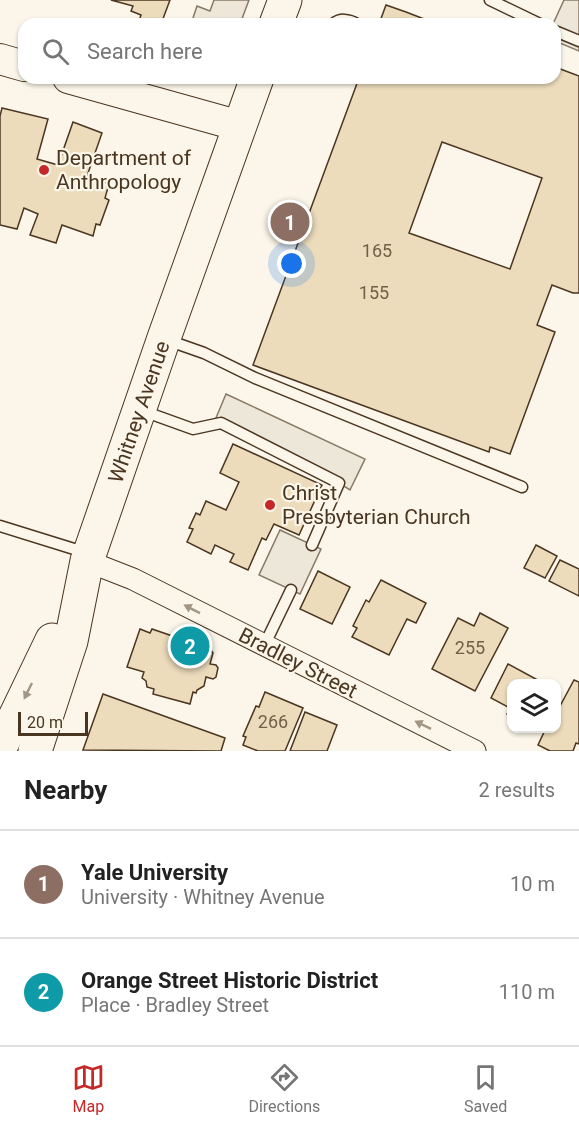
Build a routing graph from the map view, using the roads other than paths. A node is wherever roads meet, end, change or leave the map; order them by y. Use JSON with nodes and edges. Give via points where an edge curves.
{"nodes":[{"id":1,"x":490,"y":0,"type":"edge"},
{"id":2,"x":528,"y":18,"type":"edge"},
{"id":3,"x":561,"y":34,"type":"edge"},
{"id":4,"x":579,"y":41,"type":"edge"},
{"id":5,"x":0,"y":59,"type":"edge"},
{"id":6,"x":18,"y":64,"type":"edge"},
{"id":7,"x":90,"y":84,"type":"edge"},
{"id":8,"x":255,"y":84,"type":"edge"},
{"id":9,"x":240,"y":126,"type":"junction"},
{"id":10,"x":164,"y":338,"type":"junction"},
{"id":11,"x":140,"y":410,"type":"junction"},
{"id":12,"x":522,"y":488,"type":"dead end"},
{"id":13,"x":0,"y":526,"type":"edge"},
{"id":14,"x":312,"y":545,"type":"dead end"},
{"id":15,"x":88,"y":557,"type":"junction"},
{"id":16,"x":291,"y":590,"type":"dead end"},
{"id":17,"x":264,"y":646,"type":"junction"},
{"id":18,"x":0,"y":748,"type":"edge"},
{"id":19,"x":35,"y":751,"type":"edge"},
{"id":20,"x":475,"y":751,"type":"edge"}],
"edges":[{"from":1,"to":2,"type":"lane"},
{"from":3,"to":4,"type":"lane"},
{"from":5,"to":6,"type":"street"},
{"from":7,"to":9,"type":"street"},
{"from":8,"to":9,"type":"main road","name":"Whitney Avenue"},
{"from":9,"to":10,"type":"main road","name":"Whitney Avenue"},
{"from":10,"to":11,"type":"main road","name":"Whitney Avenue"},
{"from":10,"to":12,"type":"lane"},
{"from":11,"to":14,"type":"lane","via":[[193,429],[221,423],[339,483]]},
{"from":11,"to":15,"type":"main road","name":"Whitney Avenue"},
{"from":13,"to":15,"type":"lane"},
{"from":17,"to":15,"type":"street","name":"Bradley Street","one_way":true},
{"from":15,"to":18,"type":"main road","one_way":true,"via":[[48,651]]},
{"from":15,"to":19,"type":"main road","name":"Whitney Avenue","via":[[71,641]]},
{"from":16,"to":17,"type":"lane"},
{"from":20,"to":17,"type":"street","name":"Bradley Street","one_way":true}]}
